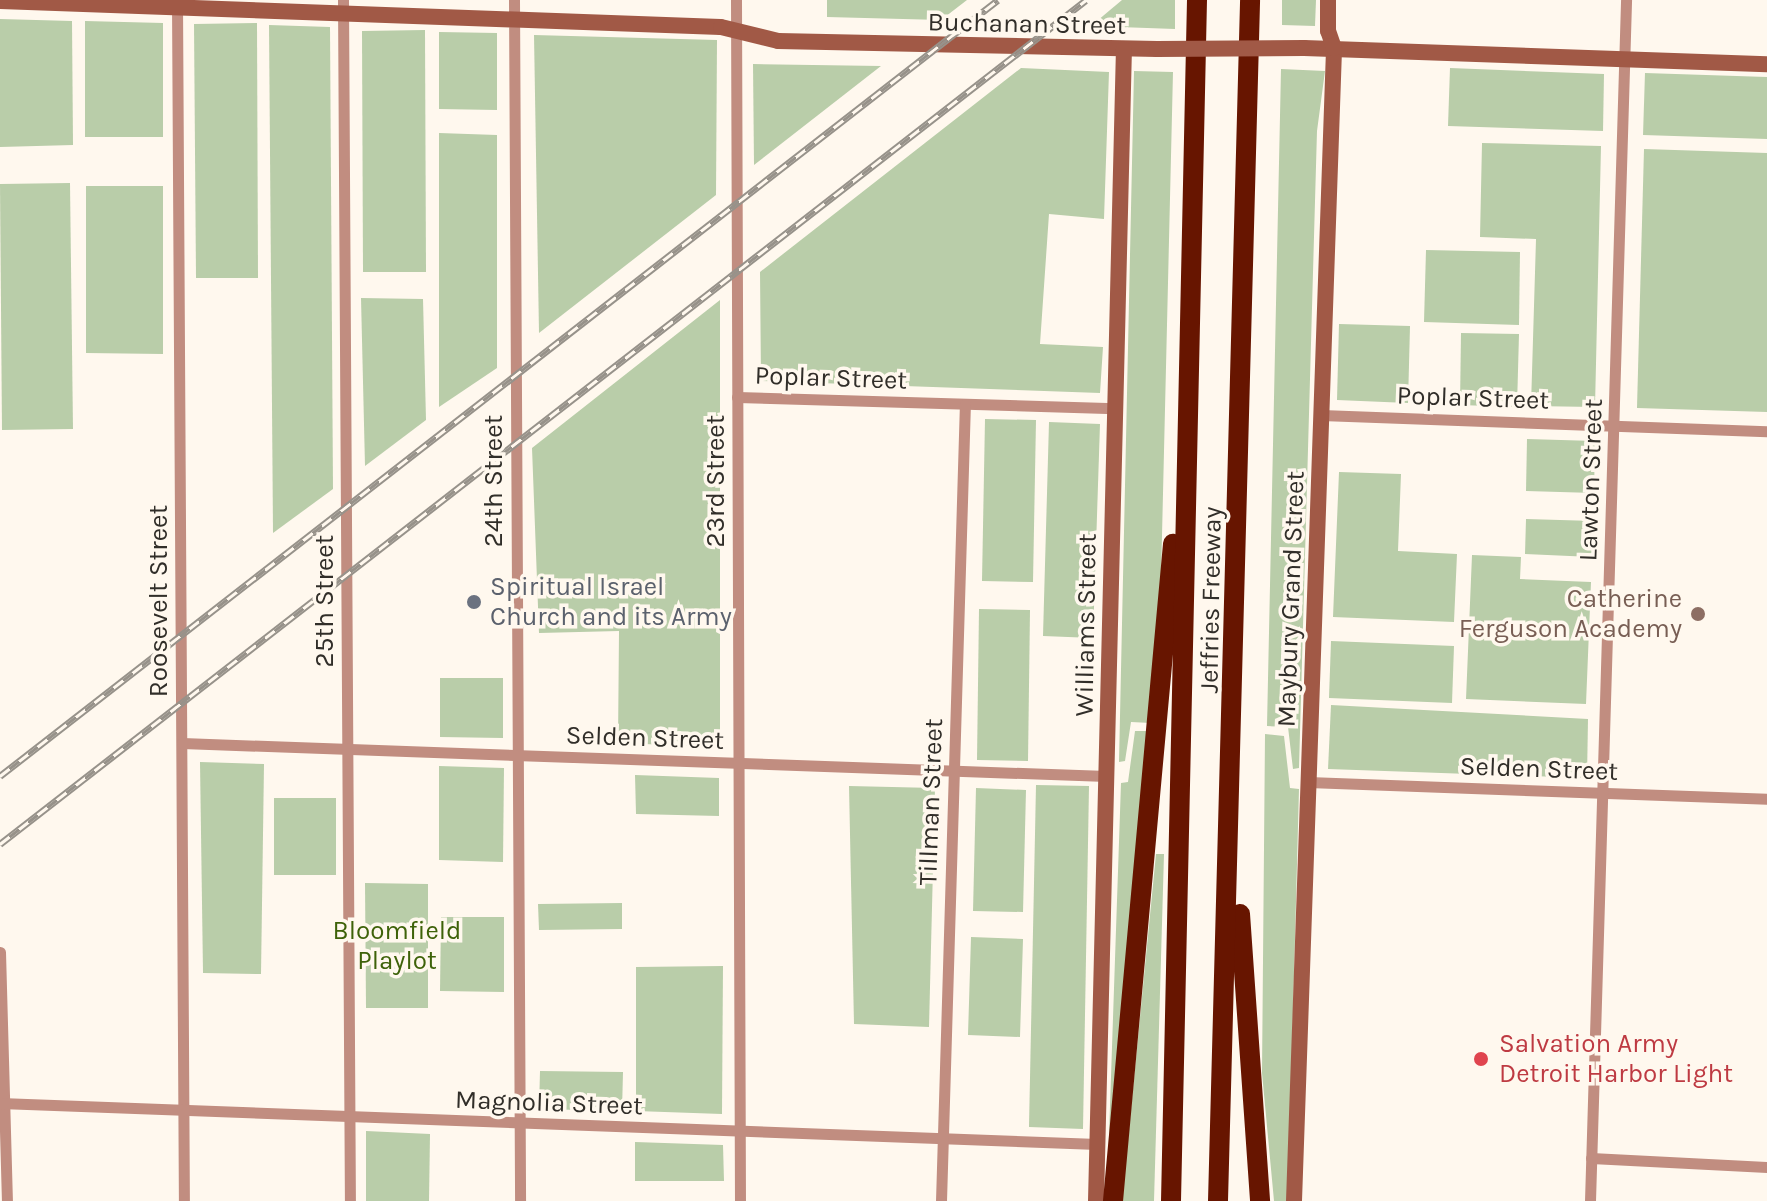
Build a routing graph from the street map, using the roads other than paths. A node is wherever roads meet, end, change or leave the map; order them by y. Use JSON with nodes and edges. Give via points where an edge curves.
{"nodes":[{"id":1,"x":514,"y":0,"type":"edge"},
{"id":2,"x":736,"y":0,"type":"edge"},
{"id":3,"x":1197,"y":0,"type":"edge"},
{"id":4,"x":1250,"y":0,"type":"edge"},
{"id":5,"x":1328,"y":0,"type":"edge"},
{"id":6,"x":1626,"y":0,"type":"edge"},
{"id":7,"x":0,"y":1,"type":"edge"},
{"id":8,"x":177,"y":4,"type":"edge"},
{"id":9,"x":343,"y":7,"type":"edge"},
{"id":10,"x":514,"y":20,"type":"junction"},
{"id":11,"x":736,"y":28,"type":"junction"},
{"id":12,"x":1334,"y":48,"type":"junction"},
{"id":13,"x":1124,"y":49,"type":"junction"},
{"id":14,"x":1624,"y":60,"type":"junction"},
{"id":15,"x":1767,"y":64,"type":"edge"},
{"id":16,"x":1189,"y":377,"type":"junction"},
{"id":17,"x":737,"y":397,"type":"junction"},
{"id":18,"x":965,"y":404,"type":"junction"},
{"id":19,"x":1115,"y":408,"type":"junction"},
{"id":20,"x":1321,"y":415,"type":"junction"},
{"id":21,"x":1616,"y":426,"type":"junction"},
{"id":22,"x":1767,"y":431,"type":"edge"},
{"id":23,"x":182,"y":743,"type":"junction"},
{"id":24,"x":348,"y":749,"type":"junction"},
{"id":25,"x":518,"y":756,"type":"junction"},
{"id":26,"x":739,"y":763,"type":"junction"},
{"id":27,"x":954,"y":770,"type":"junction"},
{"id":28,"x":1106,"y":776,"type":"junction"},
{"id":29,"x":1308,"y":782,"type":"junction"},
{"id":30,"x":1603,"y":793,"type":"junction"},
{"id":31,"x":1767,"y":799,"type":"edge"},
{"id":32,"x":1233,"y":806,"type":"junction"},
{"id":33,"x":0,"y":952,"type":"edge"},
{"id":34,"x":2,"y":1103,"type":"edge"},
{"id":35,"x":183,"y":1110,"type":"junction"},
{"id":36,"x":350,"y":1117,"type":"junction"},
{"id":37,"x":520,"y":1124,"type":"junction"},
{"id":38,"x":740,"y":1132,"type":"junction"},
{"id":39,"x":943,"y":1139,"type":"junction"},
{"id":40,"x":1097,"y":1144,"type":"junction"},
{"id":41,"x":1591,"y":1158,"type":"junction"},
{"id":42,"x":1767,"y":1167,"type":"edge"},
{"id":43,"x":7,"y":1201,"type":"edge"},
{"id":44,"x":184,"y":1201,"type":"edge"},
{"id":45,"x":350,"y":1201,"type":"edge"},
{"id":46,"x":520,"y":1201,"type":"edge"},
{"id":47,"x":740,"y":1201,"type":"edge"},
{"id":48,"x":941,"y":1201,"type":"edge"},
{"id":49,"x":1096,"y":1201,"type":"edge"},
{"id":50,"x":1113,"y":1201,"type":"edge"},
{"id":51,"x":1171,"y":1201,"type":"edge"},
{"id":52,"x":1218,"y":1201,"type":"edge"},
{"id":53,"x":1260,"y":1201,"type":"edge"},
{"id":54,"x":1294,"y":1201,"type":"edge"},
{"id":55,"x":1590,"y":1201,"type":"edge"}],
"edges":[{"from":1,"to":10,"type":"street","name":"24th Street"},
{"from":2,"to":11,"type":"street","name":"23rd Street"},
{"from":3,"to":16,"type":"highway","name":"Jeffries Freeway"},
{"from":4,"to":32,"type":"highway","name":"Jeffries Freeway"},
{"from":5,"to":12,"type":"street","name":"Maybury Grand Street"},
{"from":6,"to":14,"type":"street","name":"Lawton Street"},
{"from":7,"to":8,"type":"street","name":"Buchanan Street"},
{"from":8,"to":9,"type":"street","name":"Buchanan Street"},
{"from":8,"to":23,"type":"street","name":"Roosevelt Street"},
{"from":9,"to":10,"type":"street","name":"Buchanan Street"},
{"from":9,"to":24,"type":"street","name":"25th Street"},
{"from":10,"to":11,"type":"street","name":"Buchanan Street"},
{"from":10,"to":25,"type":"street","name":"24th Street"},
{"from":11,"to":13,"type":"street","name":"Buchanan Street","via":[[778,41]]},
{"from":11,"to":17,"type":"street","name":"23rd Street"},
{"from":12,"to":13,"type":"street","name":"Buchanan Street","bridge":true},
{"from":12,"to":14,"type":"street","name":"Buchanan Street"},
{"from":12,"to":20,"type":"street","name":"Maybury Grand Street"},
{"from":13,"to":19,"type":"street","name":"Williams Street"},
{"from":14,"to":15,"type":"street","name":"Buchanan Street"},
{"from":14,"to":21,"type":"street","name":"Lawton Street"},
{"from":16,"to":50,"type":"highway"},
{"from":16,"to":51,"type":"highway","name":"Jeffries Freeway"},
{"from":17,"to":18,"type":"street","name":"Poplar Street"},
{"from":17,"to":26,"type":"street","name":"23rd Street"},
{"from":18,"to":19,"type":"street","name":"Poplar Street"},
{"from":18,"to":27,"type":"street","name":"Tillman Street"},
{"from":19,"to":28,"type":"street","name":"Williams Street"},
{"from":20,"to":21,"type":"street","name":"Poplar Street"},
{"from":20,"to":29,"type":"street","name":"Maybury Grand Street"},
{"from":21,"to":22,"type":"street","name":"Poplar Street"},
{"from":21,"to":30,"type":"street","name":"Lawton Street"},
{"from":23,"to":24,"type":"street","name":"Selden Street"},
{"from":23,"to":35,"type":"street","name":"Roosevelt Street"},
{"from":24,"to":25,"type":"street","name":"Selden Street"},
{"from":24,"to":36,"type":"street","name":"25th Street"},
{"from":25,"to":26,"type":"street","name":"Selden Street"},
{"from":25,"to":37,"type":"street","name":"24th Street"},
{"from":26,"to":27,"type":"street","name":"Selden Street"},
{"from":26,"to":38,"type":"street","name":"23rd Street"},
{"from":27,"to":28,"type":"street","name":"Selden Street"},
{"from":27,"to":39,"type":"street","name":"Tillman Street"},
{"from":28,"to":40,"type":"street","name":"Williams Street"},
{"from":29,"to":30,"type":"street","name":"Selden Street"},
{"from":29,"to":54,"type":"street","name":"Maybury Grand Street"},
{"from":30,"to":31,"type":"street","name":"Selden Street"},
{"from":30,"to":41,"type":"street","name":"Lawton Street"},
{"from":32,"to":52,"type":"highway","name":"Jeffries Freeway"},
{"from":32,"to":53,"type":"highway"},
{"from":33,"to":34,"type":"street"},
{"from":34,"to":35,"type":"street","name":"Magnolia Street"},
{"from":34,"to":43,"type":"street"},
{"from":35,"to":36,"type":"street","name":"Magnolia Street"},
{"from":35,"to":44,"type":"street","name":"Roosevelt Street"},
{"from":36,"to":37,"type":"street","name":"Magnolia Street"},
{"from":36,"to":45,"type":"street","name":"25th Street"},
{"from":37,"to":38,"type":"street","name":"Magnolia Street"},
{"from":37,"to":46,"type":"street","name":"24th Street"},
{"from":38,"to":39,"type":"street","name":"Magnolia Street"},
{"from":38,"to":47,"type":"street","name":"23rd Street"},
{"from":39,"to":40,"type":"street","name":"Magnolia Street"},
{"from":39,"to":48,"type":"street","name":"Tillman Street"},
{"from":40,"to":49,"type":"street","name":"Williams Street"},
{"from":41,"to":42,"type":"street"},
{"from":41,"to":55,"type":"street","name":"Lawton Street"}]}
